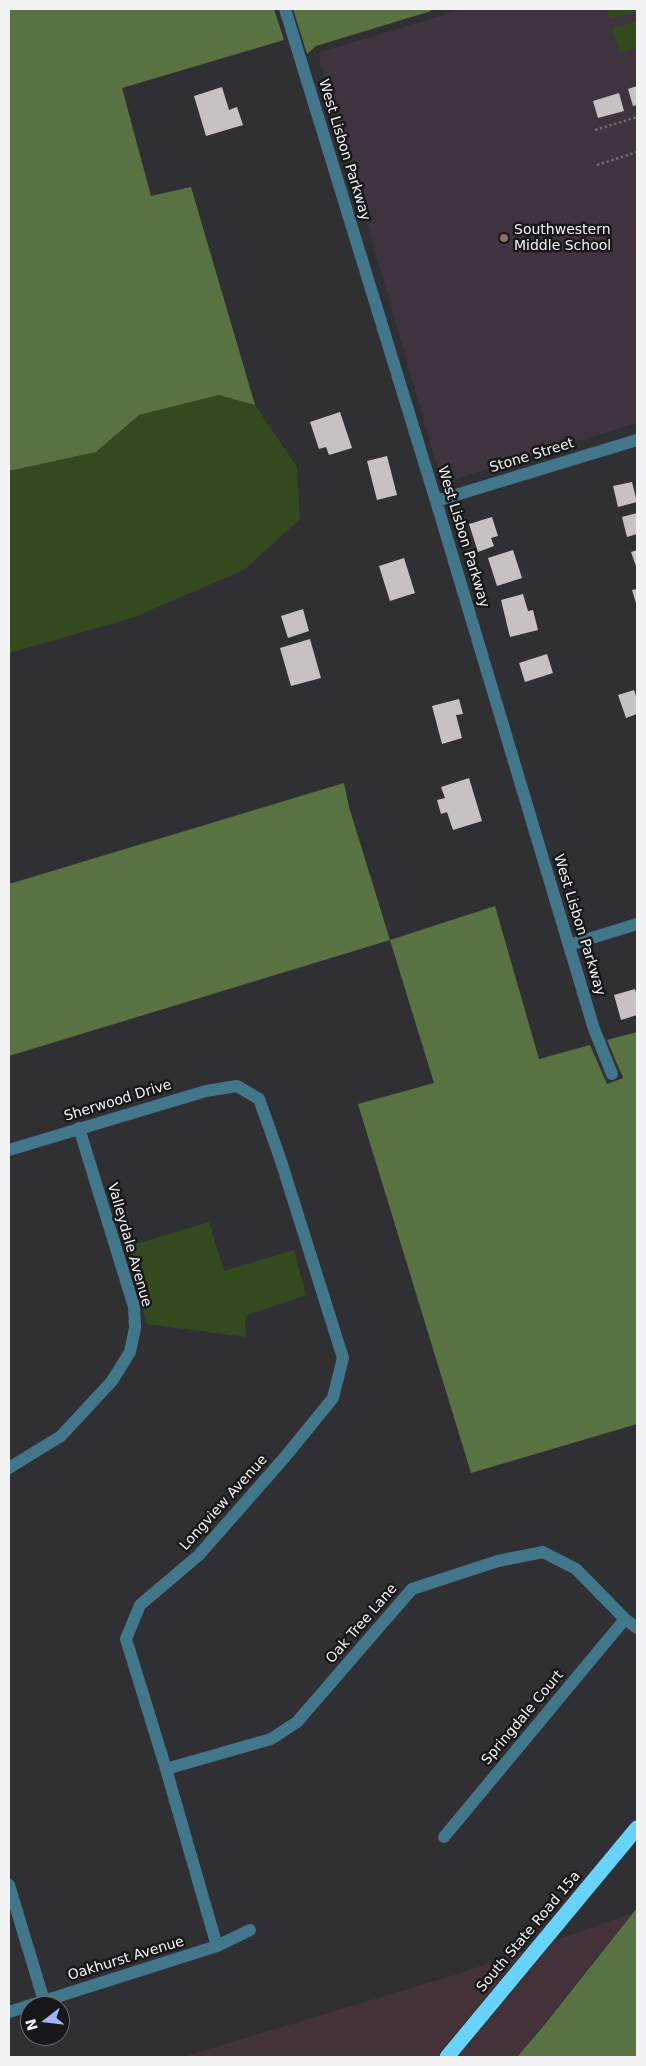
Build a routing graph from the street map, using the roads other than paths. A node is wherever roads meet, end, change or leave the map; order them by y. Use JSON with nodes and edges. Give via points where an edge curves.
{"nodes":[{"id":1,"x":284,"y":9,"type":"edge"},
{"id":2,"x":637,"y":440,"type":"edge"},
{"id":3,"x":436,"y":501,"type":"junction"},
{"id":4,"x":637,"y":924,"type":"edge"},
{"id":5,"x":569,"y":946,"type":"junction"},
{"id":6,"x":612,"y":1074,"type":"dead end"},
{"id":7,"x":237,"y":1086,"type":"joint"},
{"id":8,"x":79,"y":1128,"type":"junction"},
{"id":9,"x":9,"y":1150,"type":"edge"},
{"id":10,"x":9,"y":1468,"type":"edge"},
{"id":11,"x":625,"y":1619,"type":"junction"},
{"id":12,"x":637,"y":1628,"type":"edge"},
{"id":13,"x":166,"y":1769,"type":"junction"},
{"id":14,"x":637,"y":1828,"type":"edge"},
{"id":15,"x":444,"y":1837,"type":"dead end"},
{"id":16,"x":9,"y":1885,"type":"edge"},
{"id":17,"x":250,"y":1930,"type":"dead end"},
{"id":18,"x":216,"y":1946,"type":"junction"},
{"id":19,"x":42,"y":1996,"type":"edge"},
{"id":20,"x":60,"y":1996,"type":"edge"},
{"id":21,"x":447,"y":2057,"type":"edge"}],
"edges":[{"from":1,"to":3,"type":"street","name":"West Lisbon Parkway"},
{"from":2,"to":3,"type":"street","name":"Stone Street"},
{"from":3,"to":5,"type":"street","name":"West Lisbon Parkway"},
{"from":4,"to":5,"type":"street"},
{"from":5,"to":6,"type":"street","name":"West Lisbon Parkway","via":[[594,1029]]},
{"from":7,"to":8,"type":"street","name":"Sherwood Drive","via":[[206,1090]]},
{"from":7,"to":13,"type":"street","name":"Longview Avenue","via":[[259,1099],[343,1358],[333,1398],[285,1457],[199,1555],[140,1605],[126,1639]]},
{"from":8,"to":9,"type":"street","name":"Sherwood Drive"},
{"from":8,"to":10,"type":"street","name":"Valleydale Avenue","via":[[134,1307],[135,1328],[130,1352],[112,1382],[61,1436]]},
{"from":11,"to":12,"type":"street","name":"Oak Tree Lane"},
{"from":11,"to":13,"type":"street","name":"Oak Tree Lane","via":[[576,1569],[543,1552],[498,1561],[412,1589],[297,1722],[271,1739]]},
{"from":11,"to":15,"type":"street","name":"Springdale Court"},
{"from":13,"to":18,"type":"street","name":"Longview Avenue"},
{"from":14,"to":21,"type":"highway","name":"South State Road 15a"},
{"from":16,"to":19,"type":"street"},
{"from":17,"to":18,"type":"street","name":"Oakhurst Avenue"},
{"from":18,"to":20,"type":"street","name":"Oakhurst Avenue"}]}
